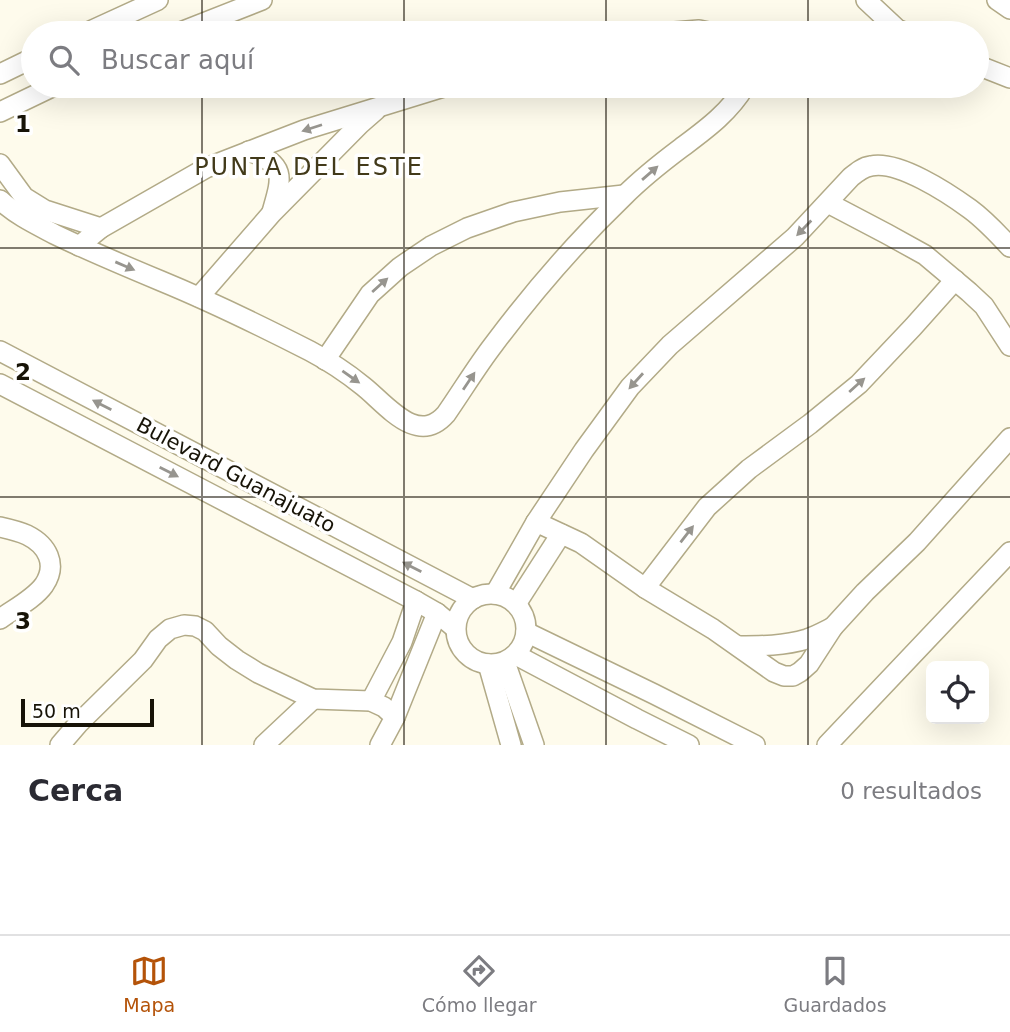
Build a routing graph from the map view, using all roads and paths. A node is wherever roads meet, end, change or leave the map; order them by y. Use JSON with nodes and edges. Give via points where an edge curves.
{"nodes":[{"id":1,"x":158,"y":0,"type":"edge"},
{"id":2,"x":262,"y":0,"type":"edge"},
{"id":3,"x":866,"y":0,"type":"edge"},
{"id":4,"x":997,"y":0,"type":"edge"},
{"id":5,"x":1010,"y":9,"type":"edge"},
{"id":6,"x":112,"y":21,"type":"edge"},
{"id":7,"x":209,"y":21,"type":"edge"},
{"id":8,"x":888,"y":21,"type":"edge"},
{"id":9,"x":21,"y":64,"type":"edge"},
{"id":10,"x":989,"y":70,"type":"edge"},
{"id":11,"x":0,"y":74,"type":"edge"},
{"id":12,"x":1010,"y":78,"type":"edge"},
{"id":13,"x":29,"y":98,"type":"edge"},
{"id":14,"x":406,"y":98,"type":"edge"},
{"id":15,"x":737,"y":98,"type":"edge"},
{"id":16,"x":382,"y":105,"type":"junction"},
{"id":17,"x":0,"y":112,"type":"edge"},
{"id":18,"x":249,"y":151,"type":"junction"},
{"id":19,"x":0,"y":164,"type":"edge"},
{"id":20,"x":624,"y":195,"type":"junction"},
{"id":21,"x":0,"y":200,"type":"edge"},
{"id":22,"x":828,"y":203,"type":"junction"},
{"id":23,"x":272,"y":213,"type":"junction"},
{"id":24,"x":101,"y":228,"type":"junction"},
{"id":25,"x":79,"y":246,"type":"junction"},
{"id":26,"x":1010,"y":247,"type":"edge"},
{"id":27,"x":955,"y":280,"type":"junction"},
{"id":28,"x":199,"y":297,"type":"junction"},
{"id":29,"x":1010,"y":346,"type":"edge"},
{"id":30,"x":0,"y":351,"type":"edge"},
{"id":31,"x":326,"y":360,"type":"junction"},
{"id":32,"x":0,"y":384,"type":"edge"},
{"id":33,"x":1010,"y":438,"type":"edge"},
{"id":34,"x":536,"y":522,"type":"junction"},
{"id":35,"x":0,"y":527,"type":"edge"},
{"id":36,"x":561,"y":534,"type":"junction"},
{"id":37,"x":1010,"y":552,"type":"edge"},
{"id":38,"x":645,"y":588,"type":"junction"},
{"id":39,"x":495,"y":594,"type":"junction"},
{"id":40,"x":473,"y":599,"type":"junction"},
{"id":41,"x":416,"y":601,"type":"junction"},
{"id":42,"x":516,"y":604,"type":"junction"},
{"id":43,"x":437,"y":612,"type":"junction"},
{"id":44,"x":0,"y":619,"type":"edge"},
{"id":45,"x":833,"y":627,"type":"junction"},
{"id":46,"x":455,"y":628,"type":"junction"},
{"id":47,"x":526,"y":632,"type":"junction"},
{"id":48,"x":738,"y":646,"type":"junction"},
{"id":49,"x":503,"y":660,"type":"junction"},
{"id":50,"x":654,"y":694,"type":"junction"},
{"id":51,"x":313,"y":699,"type":"junction"},
{"id":52,"x":371,"y":701,"type":"junction"},
{"id":53,"x":395,"y":717,"type":"junction"},
{"id":54,"x":637,"y":719,"type":"junction"},
{"id":55,"x":60,"y":745,"type":"edge"},
{"id":56,"x":264,"y":745,"type":"edge"},
{"id":57,"x":380,"y":745,"type":"edge"},
{"id":58,"x":511,"y":745,"type":"edge"},
{"id":59,"x":534,"y":745,"type":"edge"},
{"id":60,"x":688,"y":745,"type":"edge"},
{"id":61,"x":755,"y":745,"type":"edge"},
{"id":62,"x":827,"y":745,"type":"edge"}],
"edges":[{"from":1,"to":6,"type":"street"},
{"from":2,"to":7,"type":"street"},
{"from":3,"to":8,"type":"street"},
{"from":4,"to":5,"type":"street"},
{"from":9,"to":11,"type":"street"},
{"from":10,"to":12,"type":"street"},
{"from":13,"to":17,"type":"street"},
{"from":14,"to":16,"type":"street"},
{"from":20,"to":15,"type":"street","one_way":true,"via":[[719,119]]},
{"from":16,"to":18,"type":"street","one_way":true},
{"from":16,"to":23,"type":"street"},
{"from":18,"to":23,"type":"street","via":[[276,166],[280,178]]},
{"from":18,"to":24,"type":"street","via":[[206,168]]},
{"from":19,"to":24,"type":"street","via":[[24,197],[45,211]]},
{"from":31,"to":20,"type":"street","one_way":true,"via":[[370,294],[431,246],[513,212]]},
{"from":31,"to":20,"type":"street","one_way":true,"via":[[403,420],[423,426],[437,423],[536,290]]},
{"from":21,"to":25,"type":"street"},
{"from":22,"to":26,"type":"street","via":[[860,170],[890,167],[924,181],[971,210]]},
{"from":22,"to":27,"type":"street","via":[[925,256]]},
{"from":22,"to":34,"type":"street","one_way":true,"via":[[670,345],[630,387]]},
{"from":23,"to":28,"type":"street"},
{"from":24,"to":25,"type":"street"},
{"from":25,"to":28,"type":"street","one_way":true},
{"from":27,"to":29,"type":"street","via":[[984,306]]},
{"from":38,"to":27,"type":"street","one_way":true,"via":[[707,507],[859,384]]},
{"from":28,"to":31,"type":"street"},
{"from":40,"to":30,"type":"street","name":"Bulevard Guanajuato","one_way":true},
{"from":32,"to":41,"type":"street","name":"Bulevard Guanajuato","one_way":true},
{"from":33,"to":45,"type":"street"},
{"from":34,"to":36,"type":"street"},
{"from":34,"to":39,"type":"street"},
{"from":35,"to":44,"type":"street","via":[[36,541],[51,564],[43,586]]},
{"from":36,"to":38,"type":"street"},
{"from":36,"to":42,"type":"street"},
{"from":37,"to":62,"type":"street"},
{"from":38,"to":48,"type":"street"},
{"from":39,"to":40,"type":"street"},
{"from":39,"to":42,"type":"street"},
{"from":40,"to":46,"type":"street","via":[[463,606]]},
{"from":41,"to":43,"type":"street","name":"Bulevard Guanajuato"},
{"from":41,"to":52,"type":"street","via":[[402,642]]},
{"from":42,"to":47,"type":"street"},
{"from":43,"to":46,"type":"street","name":"Bulevard Guanajuato"},
{"from":43,"to":53,"type":"street"},
{"from":45,"to":48,"type":"street","via":[[783,644]]},
{"from":45,"to":48,"type":"street","via":[[809,664],[793,676],[774,672]]},
{"from":46,"to":49,"type":"street","via":[[457,642],[475,661]]},
{"from":47,"to":49,"type":"street","via":[[523,644]]},
{"from":47,"to":50,"type":"street"},
{"from":49,"to":54,"type":"street"},
{"from":49,"to":58,"type":"street"},
{"from":49,"to":59,"type":"street"},
{"from":50,"to":54,"type":"street"},
{"from":50,"to":61,"type":"street"},
{"from":51,"to":52,"type":"street"},
{"from":51,"to":55,"type":"street","via":[[248,667],[205,631],[184,625],[170,628],[158,639]]},
{"from":51,"to":56,"type":"street"},
{"from":52,"to":53,"type":"street"},
{"from":53,"to":57,"type":"street"},
{"from":54,"to":60,"type":"street"}]}
